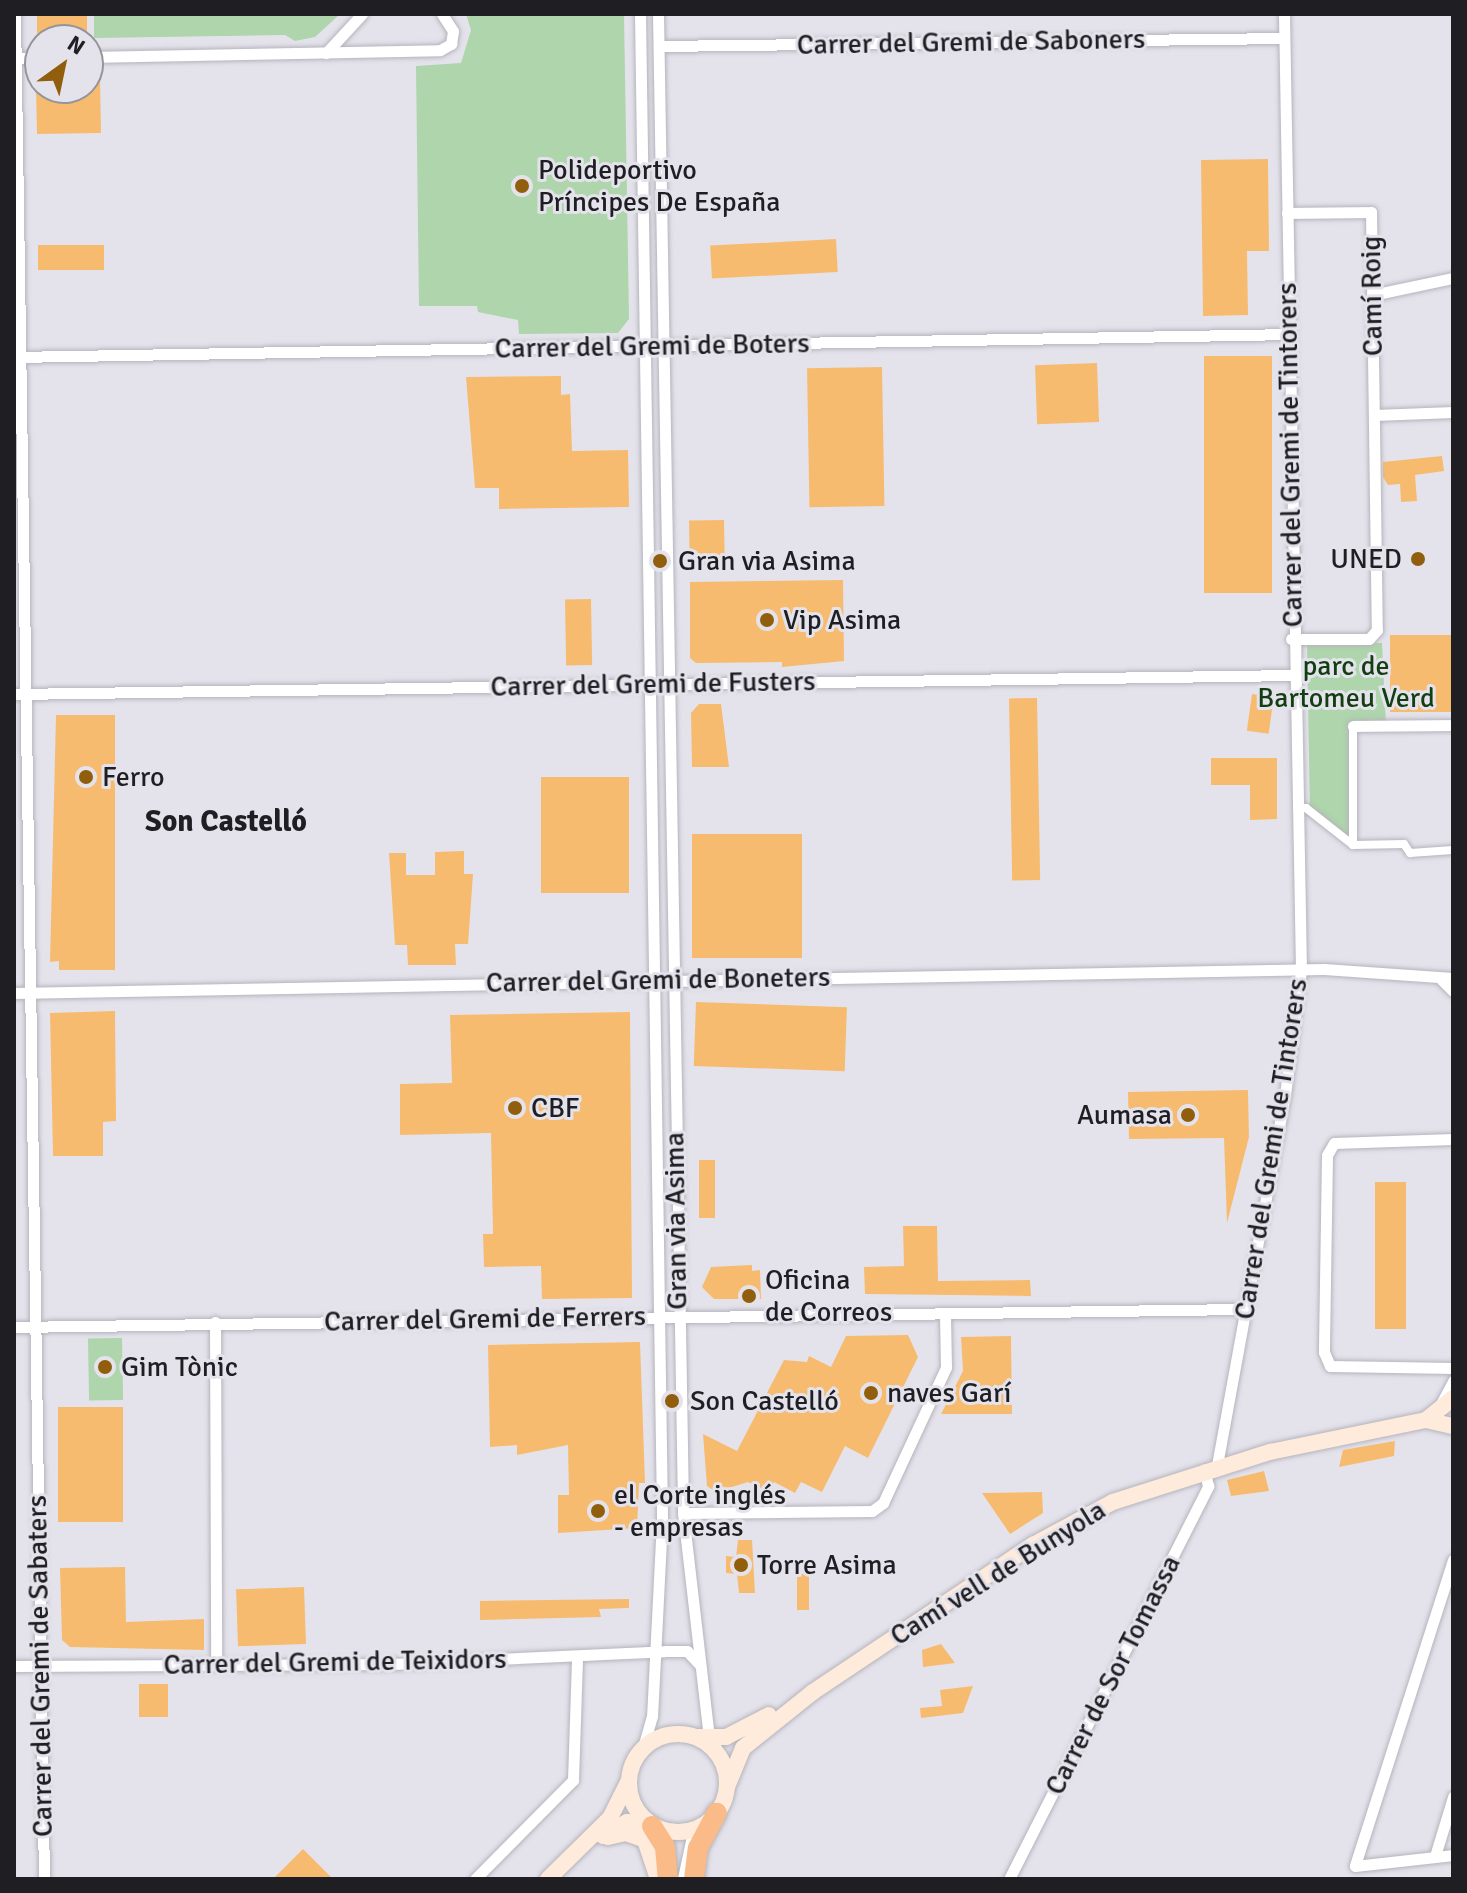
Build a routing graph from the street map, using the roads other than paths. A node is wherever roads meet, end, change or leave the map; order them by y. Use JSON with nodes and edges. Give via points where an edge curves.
{"nodes":[{"id":1,"x":15,"y":14,"type":"edge"},
{"id":2,"x":362,"y":14,"type":"edge"},
{"id":3,"x":442,"y":14,"type":"edge"},
{"id":4,"x":640,"y":14,"type":"edge"},
{"id":5,"x":658,"y":14,"type":"edge"},
{"id":6,"x":1284,"y":14,"type":"edge"},
{"id":7,"x":1283,"y":38,"type":"junction"},
{"id":8,"x":659,"y":46,"type":"junction"},
{"id":9,"x":326,"y":53,"type":"junction"},
{"id":10,"x":104,"y":57,"type":"edge"},
{"id":11,"x":15,"y":58,"type":"edge"},
{"id":12,"x":1287,"y":213,"type":"junction"},
{"id":13,"x":1453,"y":278,"type":"edge"},
{"id":14,"x":1372,"y":295,"type":"junction"},
{"id":15,"x":1289,"y":334,"type":"junction"},
{"id":16,"x":646,"y":346,"type":"junction"},
{"id":17,"x":664,"y":347,"type":"junction"},
{"id":18,"x":17,"y":357,"type":"edge"},
{"id":19,"x":1453,"y":412,"type":"edge"},
{"id":20,"x":1374,"y":415,"type":"junction"},
{"id":21,"x":1291,"y":639,"type":"junction"},
{"id":22,"x":1292,"y":675,"type":"junction"},
{"id":23,"x":650,"y":683,"type":"junction"},
{"id":24,"x":670,"y":683,"type":"junction"},
{"id":25,"x":20,"y":694,"type":"edge"},
{"id":26,"x":1453,"y":725,"type":"edge"},
{"id":27,"x":1353,"y":726,"type":"joint"},
{"id":28,"x":1297,"y":808,"type":"junction"},
{"id":29,"x":1353,"y":845,"type":"junction"},
{"id":30,"x":1453,"y":850,"type":"edge"},
{"id":31,"x":1301,"y":970,"type":"junction"},
{"id":32,"x":672,"y":978,"type":"junction"},
{"id":33,"x":655,"y":979,"type":"junction"},
{"id":34,"x":1447,"y":979,"type":"edge"},
{"id":35,"x":1453,"y":991,"type":"edge"},
{"id":36,"x":14,"y":993,"type":"edge"},
{"id":37,"x":30,"y":993,"type":"junction"},
{"id":38,"x":1453,"y":1139,"type":"edge"},
{"id":39,"x":1244,"y":1309,"type":"junction"},
{"id":40,"x":945,"y":1316,"type":"junction"},
{"id":41,"x":661,"y":1317,"type":"junction"},
{"id":42,"x":678,"y":1317,"type":"junction"},
{"id":43,"x":215,"y":1322,"type":"junction"},
{"id":44,"x":14,"y":1327,"type":"edge"},
{"id":45,"x":35,"y":1327,"type":"junction"},
{"id":46,"x":1453,"y":1368,"type":"edge"},
{"id":47,"x":1453,"y":1381,"type":"edge"},
{"id":48,"x":1443,"y":1412,"type":"edge"},
{"id":49,"x":1210,"y":1467,"type":"junction"},
{"id":50,"x":683,"y":1513,"type":"junction"},
{"id":51,"x":1453,"y":1560,"type":"edge"},
{"id":52,"x":656,"y":1654,"type":"junction"},
{"id":53,"x":577,"y":1658,"type":"junction"},
{"id":54,"x":699,"y":1664,"type":"junction"},
{"id":55,"x":40,"y":1665,"type":"junction"},
{"id":56,"x":216,"y":1665,"type":"junction"},
{"id":57,"x":14,"y":1666,"type":"edge"},
{"id":58,"x":813,"y":1692,"type":"junction"},
{"id":59,"x":708,"y":1743,"type":"junction"},
{"id":60,"x":642,"y":1750,"type":"junction"},
{"id":61,"x":630,"y":1776,"type":"junction"},
{"id":62,"x":727,"y":1787,"type":"junction"},
{"id":63,"x":1453,"y":1797,"type":"edge"},
{"id":64,"x":711,"y":1818,"type":"junction"},
{"id":65,"x":654,"y":1825,"type":"junction"},
{"id":66,"x":595,"y":1841,"type":"junction"},
{"id":67,"x":575,"y":1855,"type":"junction"},
{"id":68,"x":1453,"y":1855,"type":"edge"},
{"id":69,"x":1435,"y":1856,"type":"junction"},
{"id":70,"x":44,"y":1879,"type":"edge"},
{"id":71,"x":475,"y":1879,"type":"edge"},
{"id":72,"x":548,"y":1879,"type":"edge"},
{"id":73,"x":658,"y":1879,"type":"edge"},
{"id":74,"x":668,"y":1879,"type":"edge"},
{"id":75,"x":685,"y":1879,"type":"edge"},
{"id":76,"x":694,"y":1879,"type":"edge"},
{"id":77,"x":1009,"y":1879,"type":"edge"}],
"edges":[{"from":1,"to":11,"type":"street","name":"Carrer del Gremi de Sabaters"},
{"from":2,"to":9,"type":"street"},
{"from":3,"to":9,"type":"street","via":[[453,31],[451,44],[440,50]]},
{"from":4,"to":16,"type":"street","name":"Gran via Asima"},
{"from":5,"to":8,"type":"street","name":"Gran via Asima"},
{"from":6,"to":7,"type":"street","name":"Carrer del Gremi de Tintorers"},
{"from":7,"to":8,"type":"street","name":"Carrer del Gremi de Saboners"},
{"from":7,"to":12,"type":"street","name":"Carrer del Gremi de Tintorers"},
{"from":8,"to":17,"type":"street","name":"Gran via Asima"},
{"from":9,"to":10,"type":"street"},
{"from":11,"to":18,"type":"street","name":"Carrer del Gremi de Sabaters"},
{"from":12,"to":14,"type":"street","name":"Camí Roig","via":[[1371,212]]},
{"from":12,"to":15,"type":"street","name":"Carrer del Gremi de Tintorers"},
{"from":13,"to":14,"type":"street"},
{"from":14,"to":20,"type":"street","name":"Camí Roig"},
{"from":15,"to":17,"type":"street","name":"Carrer del Gremi de Boters"},
{"from":15,"to":21,"type":"street","name":"Carrer del Gremi de Tintorers"},
{"from":16,"to":17,"type":"street","name":"Carrer del Gremi de Boters"},
{"from":16,"to":18,"type":"street","name":"Carrer del Gremi de Boters"},
{"from":16,"to":23,"type":"street","name":"Gran via Asima"},
{"from":17,"to":24,"type":"street","name":"Gran via Asima"},
{"from":18,"to":25,"type":"street","name":"Carrer del Gremi de Sabaters"},
{"from":19,"to":20,"type":"street"},
{"from":20,"to":21,"type":"street","name":"Camí Roig","via":[[1377,630],[1369,639]]},
{"from":21,"to":22,"type":"street","name":"Carrer del Gremi de Tintorers"},
{"from":22,"to":24,"type":"street","name":"Carrer del Gremi de Fusters"},
{"from":22,"to":28,"type":"street","name":"Carrer del Gremi de Tintorers"},
{"from":23,"to":24,"type":"street","name":"Carrer del Gremi de Fusters"},
{"from":23,"to":25,"type":"street","name":"Carrer del Gremi de Fusters"},
{"from":23,"to":33,"type":"street","name":"Gran via Asima"},
{"from":24,"to":32,"type":"street","name":"Gran via Asima"},
{"from":25,"to":37,"type":"street","name":"Carrer del Gremi de Sabaters"},
{"from":26,"to":27,"type":"street"},
{"from":27,"to":29,"type":"street"},
{"from":28,"to":29,"type":"street","via":[[1306,808]]},
{"from":28,"to":31,"type":"street","name":"Carrer del Gremi de Tintorers"},
{"from":29,"to":30,"type":"street","via":[[1404,844],[1410,853]]},
{"from":31,"to":32,"type":"street","name":"Carrer del Gremi de Boneters"},
{"from":31,"to":34,"type":"street","name":"Carrer del Gremi de Boneters"},
{"from":31,"to":39,"type":"street","name":"Carrer del Gremi de Tintorers","via":[[1285,1095]]},
{"from":32,"to":33,"type":"street","name":"Carrer del Gremi de Boneters"},
{"from":32,"to":42,"type":"street","name":"Gran via Asima"},
{"from":33,"to":37,"type":"street","name":"Carrer del Gremi de Boneters"},
{"from":33,"to":41,"type":"street","name":"Gran via Asima"},
{"from":34,"to":35,"type":"street"},
{"from":36,"to":37,"type":"street","name":"Carrer del Gremi de Boneters"},
{"from":37,"to":45,"type":"street","name":"Carrer del Gremi de Sabaters"},
{"from":38,"to":46,"type":"street","via":[[1334,1143],[1327,1155],[1324,1352],[1330,1366]]},
{"from":39,"to":40,"type":"street","name":"Carrer del Gremi de Ferrers"},
{"from":39,"to":49,"type":"street","name":"Carrer del Gremi de Tintorers"},
{"from":40,"to":42,"type":"street","name":"Carrer del Gremi de Ferrers"},
{"from":40,"to":50,"type":"street","via":[[946,1367],[883,1503],[872,1511]]},
{"from":41,"to":42,"type":"street","name":"Carrer del Gremi de Ferrers"},
{"from":41,"to":43,"type":"street","name":"Carrer del Gremi de Ferrers"},
{"from":41,"to":52,"type":"street","name":"Gran via Asima"},
{"from":42,"to":50,"type":"street","name":"Gran via Asima"},
{"from":43,"to":45,"type":"street","name":"Carrer del Gremi de Ferrers"},
{"from":43,"to":56,"type":"street"},
{"from":44,"to":45,"type":"street","name":"Carrer del Gremi de Ferrers"},
{"from":45,"to":55,"type":"street","name":"Carrer del Gremi de Sabaters"},
{"from":47,"to":48,"type":"street"},
{"from":48,"to":49,"type":"main road","name":"Camí vell de Bunyola"},
{"from":49,"to":58,"type":"main road","name":"Camí vell de Bunyola","via":[[1113,1502],[1033,1545]]},
{"from":49,"to":77,"type":"street","name":"Carrer de Sor Tomassa","via":[[1208,1486]]},
{"from":50,"to":54,"type":"street","name":"Gran via Asima"},
{"from":51,"to":69,"type":"street","via":[[1355,1866]]},
{"from":52,"to":53,"type":"street","name":"Carrer del Gremi de Teixidors"},
{"from":52,"to":54,"type":"street","name":"Carrer del Gremi de Teixidors","via":[[684,1651]]},
{"from":52,"to":60,"type":"street","name":"Gran via Asima"},
{"from":53,"to":56,"type":"street","name":"Carrer del Gremi de Teixidors"},
{"from":53,"to":71,"type":"street","via":[[575,1775]]},
{"from":54,"to":59,"type":"street","name":"Gran via Asima"},
{"from":55,"to":56,"type":"street","name":"Carrer del Gremi de Teixidors"},
{"from":55,"to":57,"type":"street","name":"Carrer del Gremi de Teixidors"},
{"from":55,"to":70,"type":"street","name":"Carrer del Gremi de Sabaters"},
{"from":58,"to":59,"type":"main road"},
{"from":58,"to":62,"type":"main road","via":[[743,1748]]},
{"from":59,"to":60,"type":"main road","via":[[663,1736]]},
{"from":59,"to":62,"type":"main road"},
{"from":60,"to":61,"type":"main road"},
{"from":61,"to":65,"type":"main road","via":[[633,1800]]},
{"from":61,"to":67,"type":"main road","via":[[610,1818]]},
{"from":62,"to":64,"type":"main road"},
{"from":63,"to":69,"type":"street"},
{"from":64,"to":65,"type":"main road","via":[[687,1831]]},
{"from":64,"to":75,"type":"street","via":[[689,1846]]},
{"from":64,"to":76,"type":"highway","via":[[698,1848]]},
{"from":65,"to":66,"type":"main road","via":[[623,1823]]},
{"from":65,"to":74,"type":"highway","via":[[665,1847]]},
{"from":66,"to":67,"type":"main road"},
{"from":66,"to":73,"type":"main road","via":[[638,1836],[653,1853]]},
{"from":67,"to":72,"type":"main road"},
{"from":68,"to":69,"type":"street"}]}
